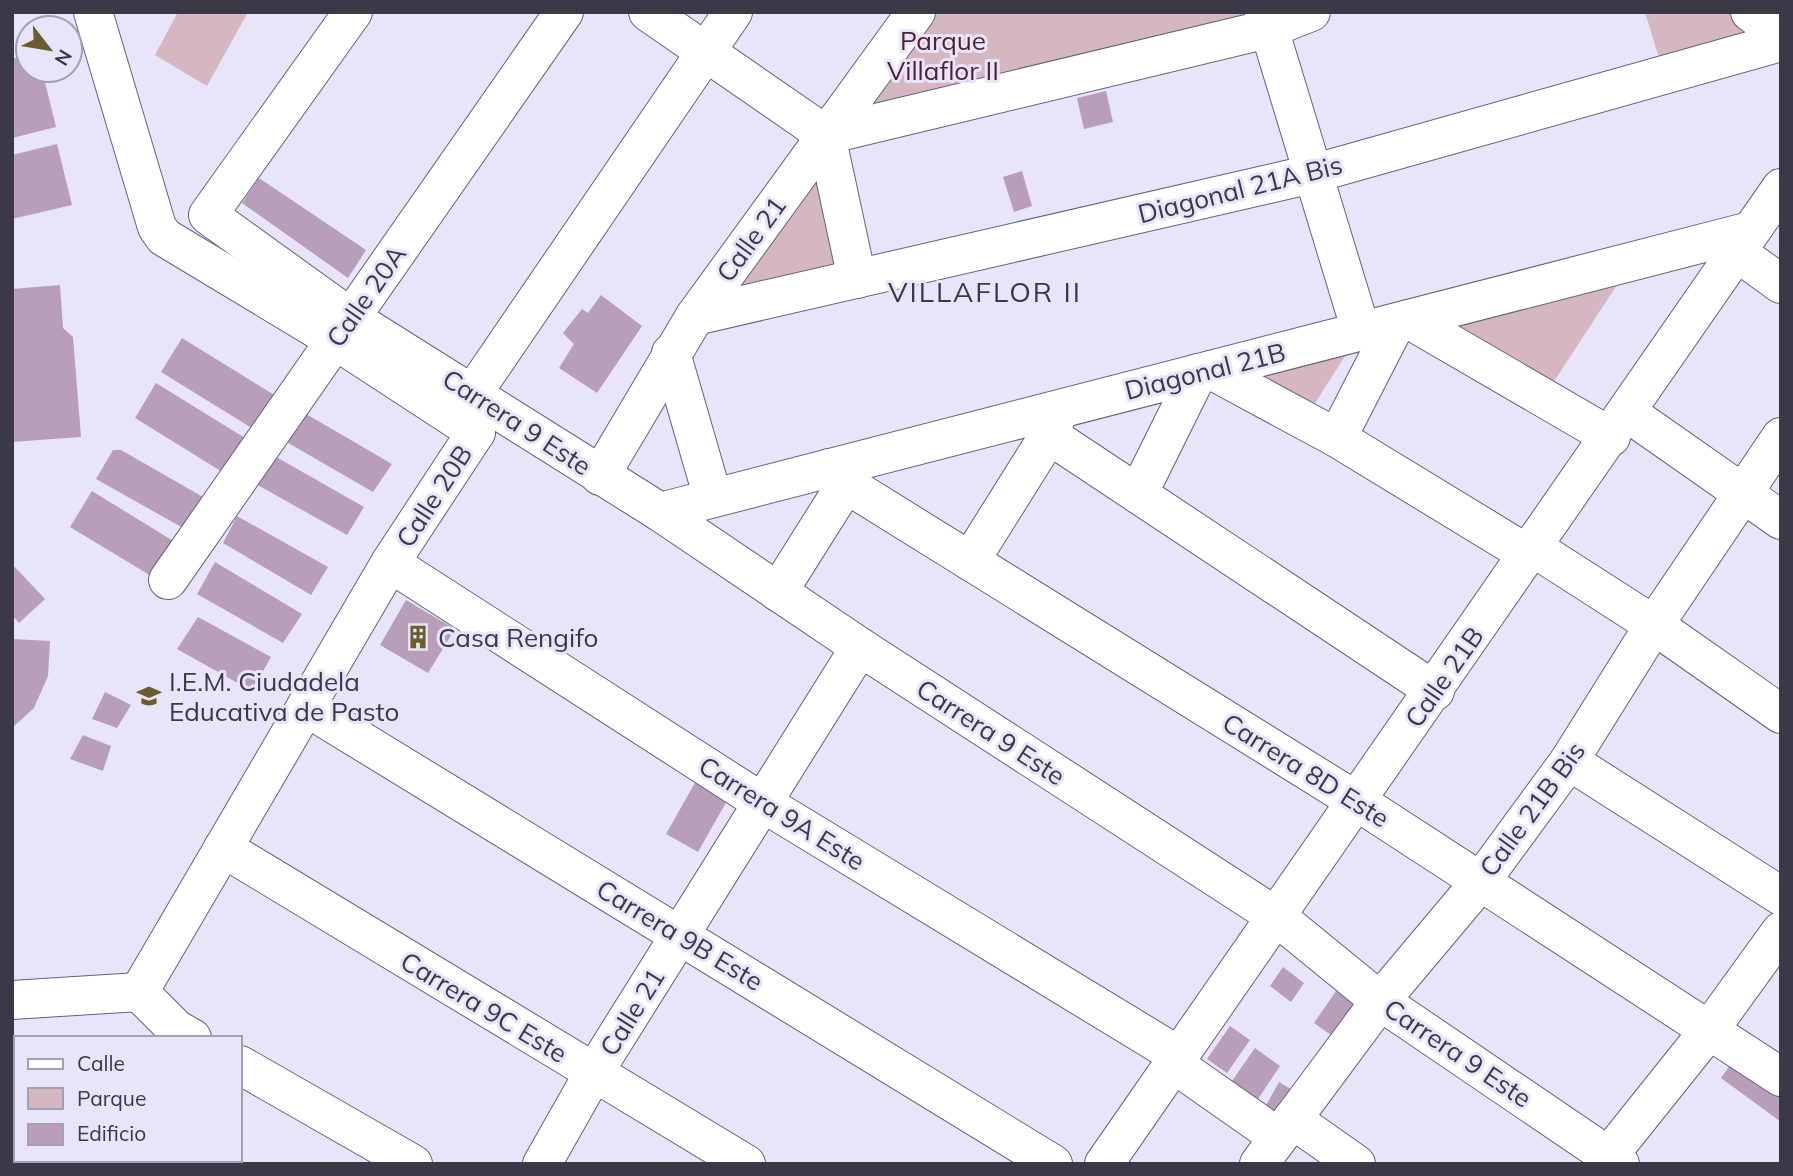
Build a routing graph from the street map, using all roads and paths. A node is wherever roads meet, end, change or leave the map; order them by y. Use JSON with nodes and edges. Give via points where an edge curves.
{"nodes":[{"id":1,"x":93,"y":12,"type":"edge"},
{"id":2,"x":353,"y":12,"type":"edge"},
{"id":3,"x":564,"y":12,"type":"edge"},
{"id":4,"x":648,"y":12,"type":"edge"},
{"id":5,"x":733,"y":12,"type":"edge"},
{"id":6,"x":916,"y":12,"type":"edge"},
{"id":7,"x":1310,"y":12,"type":"edge"},
{"id":8,"x":1750,"y":12,"type":"edge"},
{"id":9,"x":1266,"y":20,"type":"edge"},
{"id":10,"x":1781,"y":34,"type":"edge"},
{"id":11,"x":1781,"y":42,"type":"edge"},
{"id":12,"x":705,"y":52,"type":"junction"},
{"id":13,"x":826,"y":135,"type":"junction"},
{"id":14,"x":1312,"y":174,"type":"junction"},
{"id":15,"x":1781,"y":188,"type":"edge"},
{"id":16,"x":1744,"y":242,"type":"junction"},
{"id":17,"x":857,"y":279,"type":"junction"},
{"id":18,"x":1781,"y":284,"type":"edge"},
{"id":19,"x":695,"y":316,"type":"junction"},
{"id":20,"x":1388,"y":324,"type":"junction"},
{"id":21,"x":343,"y":329,"type":"junction"},
{"id":22,"x":671,"y":354,"type":"junction"},
{"id":23,"x":1204,"y":371,"type":"junction"},
{"id":24,"x":473,"y":393,"type":"junction"},
{"id":25,"x":1054,"y":422,"type":"junction"},
{"id":26,"x":1619,"y":425,"type":"junction"},
{"id":27,"x":476,"y":432,"type":"junction"},
{"id":28,"x":1781,"y":437,"type":"edge"},
{"id":29,"x":1337,"y":438,"type":"junction"},
{"id":30,"x":600,"y":476,"type":"junction"},
{"id":31,"x":837,"y":476,"type":"junction"},
{"id":32,"x":1741,"y":493,"type":"junction"},
{"id":33,"x":1139,"y":494,"type":"junction"},
{"id":34,"x":713,"y":498,"type":"junction"},
{"id":35,"x":660,"y":512,"type":"junction"},
{"id":36,"x":1781,"y":520,"type":"edge"},
{"id":37,"x":1531,"y":552,"type":"junction"},
{"id":38,"x":970,"y":561,"type":"junction"},
{"id":39,"x":390,"y":564,"type":"junction"},
{"id":40,"x":169,"y":580,"type":"dead end"},
{"id":41,"x":778,"y":592,"type":"junction"},
{"id":42,"x":1654,"y":625,"type":"junction"},
{"id":43,"x":860,"y":647,"type":"junction"},
{"id":44,"x":1435,"y":691,"type":"junction"},
{"id":45,"x":306,"y":707,"type":"junction"},
{"id":46,"x":1781,"y":714,"type":"edge"},
{"id":47,"x":1569,"y":761,"type":"junction"},
{"id":48,"x":1358,"y":802,"type":"junction"},
{"id":49,"x":763,"y":803,"type":"junction"},
{"id":50,"x":223,"y":848,"type":"junction"},
{"id":51,"x":1481,"y":881,"type":"junction"},
{"id":52,"x":1781,"y":896,"type":"edge"},
{"id":53,"x":1277,"y":917,"type":"junction"},
{"id":54,"x":1781,"y":931,"type":"edge"},
{"id":55,"x":680,"y":935,"type":"junction"},
{"id":56,"x":139,"y":992,"type":"junction"},
{"id":57,"x":12,"y":1000,"type":"edge"},
{"id":58,"x":1380,"y":1001,"type":"junction"},
{"id":59,"x":1710,"y":1029,"type":"junction"},
{"id":60,"x":180,"y":1035,"type":"edge"},
{"id":61,"x":1177,"y":1060,"type":"junction"},
{"id":62,"x":242,"y":1066,"type":"edge"},
{"id":63,"x":593,"y":1074,"type":"junction"},
{"id":64,"x":1781,"y":1077,"type":"edge"},
{"id":65,"x":1276,"y":1140,"type":"edge"},
{"id":66,"x":1610,"y":1161,"type":"edge"},
{"id":67,"x":412,"y":1164,"type":"edge"},
{"id":68,"x":542,"y":1164,"type":"edge"},
{"id":69,"x":746,"y":1164,"type":"edge"},
{"id":70,"x":1053,"y":1164,"type":"edge"},
{"id":71,"x":1104,"y":1164,"type":"edge"},
{"id":72,"x":1356,"y":1164,"type":"edge"}],
"edges":[{"from":1,"to":21,"type":"street","via":[[157,227],[164,237]]},
{"from":2,"to":21,"type":"street","via":[[208,215]]},
{"from":3,"to":21,"type":"street","name":"Calle 20A"},
{"from":4,"to":12,"type":"street"},
{"from":5,"to":12,"type":"street"},
{"from":6,"to":13,"type":"street","name":"Calle 21"},
{"from":7,"to":9,"type":"street"},
{"from":8,"to":10,"type":"street"},
{"from":9,"to":13,"type":"street"},
{"from":9,"to":14,"type":"street"},
{"from":11,"to":14,"type":"street","name":"Diagonal 21A Bis"},
{"from":12,"to":13,"type":"street"},
{"from":12,"to":24,"type":"street"},
{"from":13,"to":17,"type":"street"},
{"from":13,"to":19,"type":"street","name":"Calle 21"},
{"from":14,"to":17,"type":"street","name":"Diagonal 21A Bis"},
{"from":14,"to":20,"type":"street"},
{"from":15,"to":16,"type":"street","name":"Calle 21B"},
{"from":16,"to":18,"type":"street"},
{"from":16,"to":20,"type":"street","name":"Diagonal 21B"},
{"from":16,"to":26,"type":"street","name":"Calle 21B"},
{"from":17,"to":19,"type":"street","name":"Diagonal 21A Bis"},
{"from":19,"to":22,"type":"street","name":"Calle 21"},
{"from":20,"to":23,"type":"street","name":"Diagonal 21B"},
{"from":20,"to":26,"type":"street"},
{"from":20,"to":29,"type":"street"},
{"from":21,"to":24,"type":"street","name":"Carrera 9 Este"},
{"from":21,"to":27,"type":"street"},
{"from":21,"to":40,"type":"street","name":"Calle 20A"},
{"from":22,"to":30,"type":"street","name":"Calle 21"},
{"from":22,"to":34,"type":"street"},
{"from":23,"to":25,"type":"street","name":"Diagonal 21B"},
{"from":23,"to":29,"type":"street"},
{"from":23,"to":33,"type":"street"},
{"from":24,"to":27,"type":"street","name":"Calle 20B"},
{"from":24,"to":30,"type":"street","name":"Carrera 9 Este"},
{"from":25,"to":31,"type":"street","name":"Diagonal 21B"},
{"from":25,"to":33,"type":"street"},
{"from":25,"to":38,"type":"street"},
{"from":26,"to":32,"type":"street"},
{"from":26,"to":37,"type":"street","name":"Calle 21B"},
{"from":27,"to":39,"type":"street","name":"Calle 20B"},
{"from":28,"to":32,"type":"street","name":"Calle 21B Bis"},
{"from":29,"to":37,"type":"street"},
{"from":30,"to":35,"type":"street","name":"Carrera 9 Este"},
{"from":31,"to":34,"type":"street","name":"Diagonal 21B"},
{"from":31,"to":38,"type":"street","name":"Carrera 8D Este"},
{"from":31,"to":41,"type":"street"},
{"from":32,"to":36,"type":"street"},
{"from":32,"to":42,"type":"street","name":"Calle 21B Bis"},
{"from":33,"to":44,"type":"street"},
{"from":34,"to":35,"type":"street","name":"Diagonal 21B"},
{"from":35,"to":41,"type":"street","name":"Carrera 9 Este"},
{"from":37,"to":42,"type":"street"},
{"from":37,"to":44,"type":"street","name":"Calle 21B"},
{"from":38,"to":48,"type":"street","name":"Carrera 8D Este"},
{"from":39,"to":45,"type":"street","name":"Calle 20B"},
{"from":39,"to":49,"type":"street","name":"Carrera 9A Este"},
{"from":41,"to":43,"type":"street","name":"Carrera 9 Este"},
{"from":42,"to":46,"type":"street"},
{"from":42,"to":47,"type":"street","name":"Calle 21B Bis"},
{"from":43,"to":49,"type":"street","name":"Calle 21"},
{"from":43,"to":53,"type":"street","name":"Carrera 9 Este"},
{"from":44,"to":48,"type":"street","name":"Calle 21B"},
{"from":45,"to":50,"type":"street","name":"Calle 20B"},
{"from":45,"to":55,"type":"street","name":"Carrera 9B Este"},
{"from":47,"to":51,"type":"street","name":"Calle 21B Bis"},
{"from":47,"to":52,"type":"street"},
{"from":48,"to":51,"type":"street","name":"Carrera 8D Este"},
{"from":48,"to":53,"type":"street","name":"Calle 21B"},
{"from":49,"to":55,"type":"street","name":"Calle 21"},
{"from":49,"to":61,"type":"street","name":"Carrera 9A Este"},
{"from":50,"to":56,"type":"street","name":"Calle 20B"},
{"from":50,"to":63,"type":"street","name":"Carrera 9C Este"},
{"from":51,"to":58,"type":"street","name":"Calle 21B Bis"},
{"from":51,"to":59,"type":"street","name":"Carrera 8D Este"},
{"from":53,"to":58,"type":"street","name":"Carrera 9 Este"},
{"from":53,"to":61,"type":"street","name":"Calle 21B"},
{"from":54,"to":59,"type":"street"},
{"from":55,"to":63,"type":"street","name":"Calle 21"},
{"from":55,"to":70,"type":"street","name":"Carrera 9B Este"},
{"from":56,"to":57,"type":"street"},
{"from":56,"to":60,"type":"street"},
{"from":58,"to":65,"type":"street","name":"Calle 21B Bis"},
{"from":58,"to":66,"type":"street","name":"Carrera 9 Este"},
{"from":59,"to":64,"type":"street","name":"Carrera 8D Este"},
{"from":59,"to":66,"type":"street"},
{"from":61,"to":65,"type":"street","name":"Carrera 9A Este"},
{"from":61,"to":71,"type":"street","name":"Calle 21B"},
{"from":62,"to":67,"type":"street"},
{"from":63,"to":68,"type":"street","name":"Calle 21"},
{"from":63,"to":69,"type":"street","name":"Carrera 9C Este"},
{"from":65,"to":72,"type":"street","name":"Carrera 9A Este"}]}
